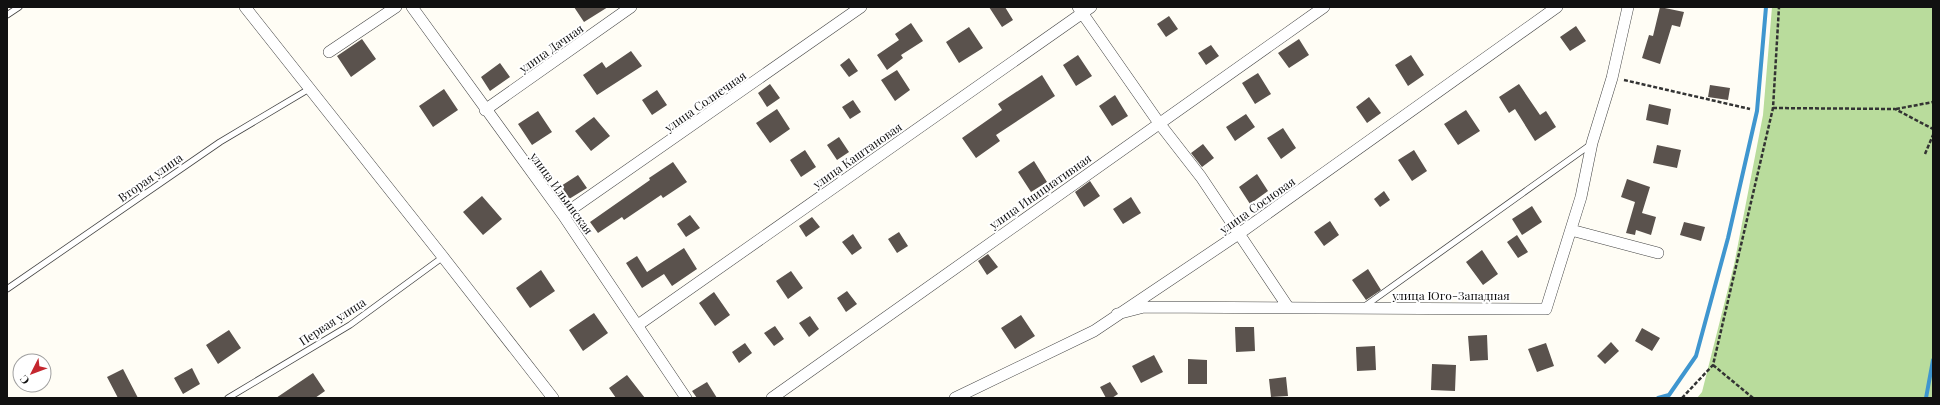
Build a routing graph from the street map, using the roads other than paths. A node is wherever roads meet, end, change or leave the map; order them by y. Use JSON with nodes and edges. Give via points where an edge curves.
{"nodes":[{"id":1,"x":19,"y":7,"type":"edge"},
{"id":2,"x":245,"y":7,"type":"edge"},
{"id":3,"x":396,"y":7,"type":"edge"},
{"id":4,"x":412,"y":7,"type":"edge"},
{"id":5,"x":631,"y":7,"type":"edge"},
{"id":6,"x":861,"y":7,"type":"edge"},
{"id":7,"x":1324,"y":7,"type":"edge"},
{"id":8,"x":1557,"y":7,"type":"edge"},
{"id":9,"x":1628,"y":7,"type":"edge"},
{"id":10,"x":1084,"y":9,"type":"edge"},
{"id":11,"x":7,"y":15,"type":"edge"},
{"id":12,"x":329,"y":52,"type":"dead end"},
{"id":13,"x":308,"y":89,"type":"junction"},
{"id":14,"x":485,"y":110,"type":"junction"},
{"id":15,"x":1159,"y":123,"type":"junction"},
{"id":16,"x":1592,"y":143,"type":"junction"},
{"id":17,"x":563,"y":215,"type":"junction"},
{"id":18,"x":1570,"y":230,"type":"junction"},
{"id":19,"x":1240,"y":233,"type":"junction"},
{"id":20,"x":1658,"y":253,"type":"dead end"},
{"id":21,"x":443,"y":257,"type":"junction"},
{"id":22,"x":7,"y":289,"type":"edge"},
{"id":23,"x":1288,"y":307,"type":"junction"},
{"id":24,"x":1363,"y":308,"type":"junction"},
{"id":25,"x":1117,"y":314,"type":"junction"},
{"id":26,"x":638,"y":325,"type":"junction"},
{"id":27,"x":228,"y":398,"type":"edge"},
{"id":28,"x":553,"y":398,"type":"edge"},
{"id":29,"x":686,"y":398,"type":"edge"},
{"id":30,"x":772,"y":398,"type":"edge"},
{"id":31,"x":956,"y":398,"type":"edge"}],
"edges":[{"from":1,"to":11,"type":"lane"},
{"from":2,"to":13,"type":"street"},
{"from":3,"to":12,"type":"street"},
{"from":4,"to":14,"type":"street","name":"улица Ильинская"},
{"from":5,"to":14,"type":"street","name":"улица Дачная"},
{"from":6,"to":17,"type":"street","name":"улица Солнечная"},
{"from":7,"to":15,"type":"street","name":"улица Инициативная"},
{"from":8,"to":19,"type":"street","name":"улица Сосновая"},
{"from":9,"to":16,"type":"street","name":"улица Юго-Западная","via":[[1612,78]]},
{"from":10,"to":15,"type":"street"},
{"from":10,"to":26,"type":"street","name":"улица Каштановая"},
{"from":13,"to":21,"type":"street"},
{"from":13,"to":22,"type":"lane","name":"Вторая улица","via":[[220,142]]},
{"from":14,"to":17,"type":"street","name":"улица Ильинская"},
{"from":15,"to":19,"type":"street"},
{"from":15,"to":30,"type":"street","name":"улица Инициативная"},
{"from":16,"to":18,"type":"street","name":"улица Юго-Западная","via":[[1581,197]]},
{"from":16,"to":24,"type":"lane"},
{"from":17,"to":26,"type":"street","name":"улица Ильинская"},
{"from":18,"to":20,"type":"street"},
{"from":18,"to":24,"type":"street","name":"улица Юго-Западная","via":[[1546,308]]},
{"from":19,"to":23,"type":"street"},
{"from":19,"to":25,"type":"street","name":"улица Сосновая"},
{"from":21,"to":27,"type":"lane","name":"Первая улица","via":[[350,325]]},
{"from":21,"to":28,"type":"street"},
{"from":23,"to":24,"type":"street","name":"улица Юго-Западная"},
{"from":23,"to":25,"type":"street","name":"улица Юго-Западная","via":[[1144,307]]},
{"from":25,"to":31,"type":"street","name":"улица Сосновая","via":[[1094,332]]},
{"from":26,"to":29,"type":"street","name":"улица Ильинская"}]}
